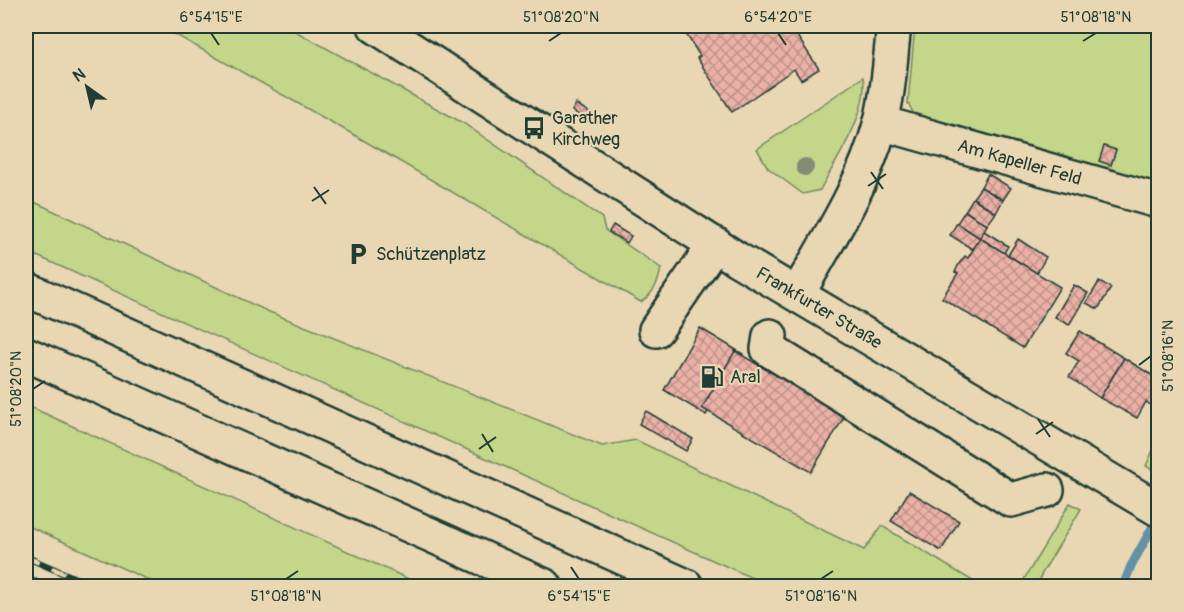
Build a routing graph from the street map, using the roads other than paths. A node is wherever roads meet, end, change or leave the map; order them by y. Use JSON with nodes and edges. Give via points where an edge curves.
{"nodes":[{"id":1,"x":352,"y":26,"type":"edge"},
{"id":2,"x":375,"y":26,"type":"edge"},
{"id":3,"x":894,"y":26,"type":"edge"},
{"id":4,"x":486,"y":97,"type":"junction"},
{"id":5,"x":881,"y":123,"type":"junction"},
{"id":6,"x":1158,"y":201,"type":"edge"},
{"id":7,"x":716,"y":244,"type":"junction"},
{"id":8,"x":26,"y":289,"type":"edge"},
{"id":9,"x":798,"y":293,"type":"junction"},
{"id":10,"x":656,"y":330,"type":"dead end"},
{"id":11,"x":770,"y":336,"type":"dead end"},
{"id":12,"x":26,"y":354,"type":"edge"},
{"id":13,"x":1047,"y":490,"type":"dead end"},
{"id":14,"x":1158,"y":509,"type":"edge"},
{"id":15,"x":544,"y":586,"type":"edge"},
{"id":16,"x":686,"y":586,"type":"edge"}],
"edges":[{"from":1,"to":4,"type":"main road","name":"Frankfurter Straße"},
{"from":2,"to":4,"type":"main road","name":"Frankfurter Straße"},
{"from":3,"to":5,"type":"main road"},
{"from":4,"to":7,"type":"main road","name":"Frankfurter Straße"},
{"from":5,"to":6,"type":"main road","name":"Am Kapeller Feld"},
{"from":5,"to":9,"type":"main road","via":[[850,197]]},
{"from":7,"to":9,"type":"main road","name":"Frankfurter Straße"},
{"from":7,"to":10,"type":"main road"},
{"from":8,"to":16,"type":"main road"},
{"from":9,"to":14,"type":"main road","name":"Frankfurter Straße"},
{"from":11,"to":13,"type":"main road","via":[[768,349],[1011,500]]},
{"from":12,"to":15,"type":"main road"}]}
